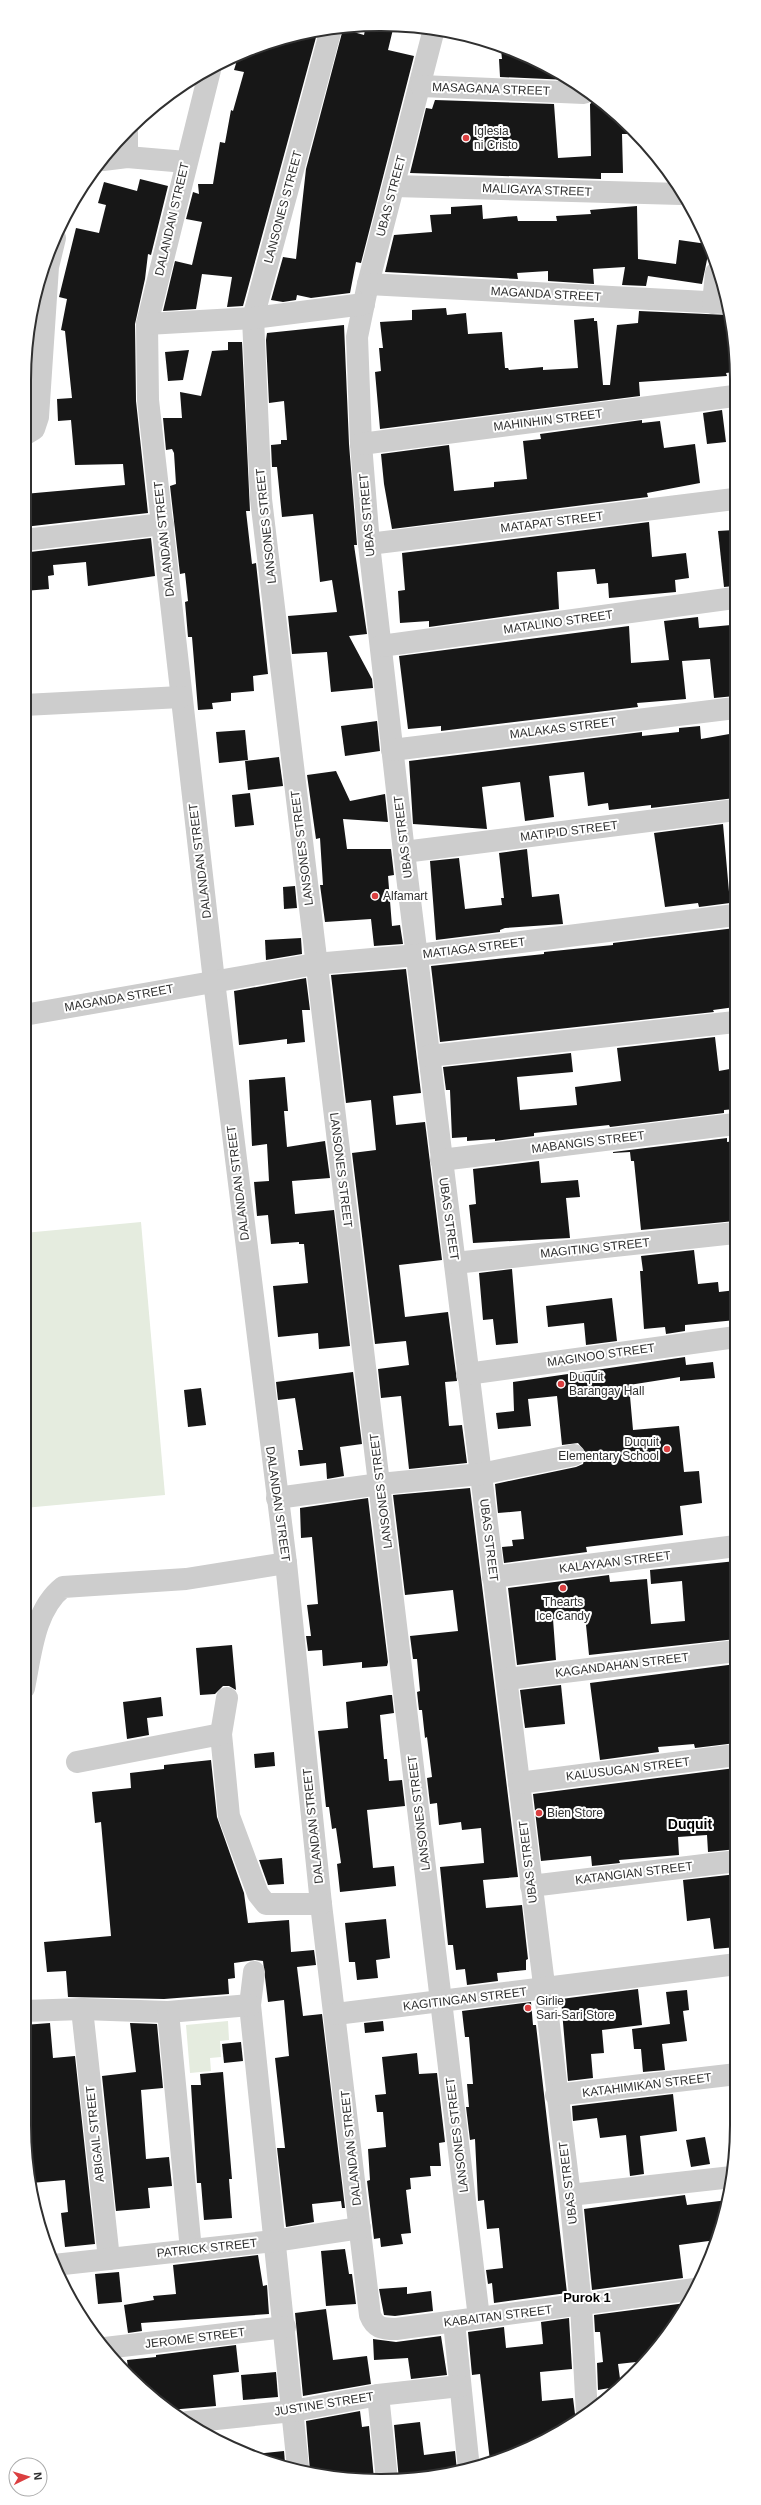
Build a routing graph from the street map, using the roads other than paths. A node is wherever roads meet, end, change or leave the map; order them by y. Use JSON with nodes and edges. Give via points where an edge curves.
{"nodes":[{"id":1,"x":329,"y":35,"type":"edge"},
{"id":2,"x":433,"y":35,"type":"edge"},
{"id":3,"x":208,"y":77,"type":"edge"},
{"id":4,"x":421,"y":86,"type":"junction"},
{"id":5,"x":579,"y":93,"type":"edge"},
{"id":6,"x":126,"y":141,"type":"edge"},
{"id":7,"x":127,"y":158,"type":"junction"},
{"id":8,"x":110,"y":159,"type":"edge"},
{"id":9,"x":186,"y":162,"type":"junction"},
{"id":10,"x":394,"y":186,"type":"junction"},
{"id":11,"x":676,"y":194,"type":"edge"},
{"id":12,"x":45,"y":283,"type":"edge"},
{"id":13,"x":718,"y":289,"type":"edge"},
{"id":14,"x":366,"y":294,"type":"junction"},
{"id":15,"x":719,"y":303,"type":"edge"},
{"id":16,"x":252,"y":318,"type":"junction"},
{"id":17,"x":147,"y":324,"type":"junction"},
{"id":18,"x":730,"y":397,"type":"edge"},
{"id":19,"x":31,"y":431,"type":"edge"},
{"id":20,"x":361,"y":444,"type":"junction"},
{"id":21,"x":730,"y":499,"type":"edge"},
{"id":22,"x":163,"y":524,"type":"junction"},
{"id":23,"x":31,"y":539,"type":"edge"},
{"id":24,"x":369,"y":544,"type":"junction"},
{"id":25,"x":730,"y":599,"type":"edge"},
{"id":26,"x":381,"y":646,"type":"junction"},
{"id":27,"x":181,"y":697,"type":"junction"},
{"id":28,"x":31,"y":705,"type":"edge"},
{"id":29,"x":730,"y":709,"type":"edge"},
{"id":30,"x":392,"y":750,"type":"junction"},
{"id":31,"x":730,"y":811,"type":"edge"},
{"id":32,"x":404,"y":852,"type":"junction"},
{"id":33,"x":730,"y":916,"type":"edge"},
{"id":34,"x":418,"y":955,"type":"junction"},
{"id":35,"x":316,"y":964,"type":"junction"},
{"id":36,"x":214,"y":981,"type":"junction"},
{"id":37,"x":31,"y":1014,"type":"edge"},
{"id":38,"x":730,"y":1023,"type":"edge"},
{"id":39,"x":429,"y":1056,"type":"junction"},
{"id":40,"x":730,"y":1125,"type":"edge"},
{"id":41,"x":441,"y":1160,"type":"junction"},
{"id":42,"x":730,"y":1234,"type":"edge"},
{"id":43,"x":455,"y":1263,"type":"junction"},
{"id":44,"x":730,"y":1338,"type":"edge"},
{"id":45,"x":467,"y":1374,"type":"junction"},
{"id":46,"x":574,"y":1454,"type":"dead end"},
{"id":47,"x":481,"y":1474,"type":"junction"},
{"id":48,"x":380,"y":1484,"type":"junction"},
{"id":49,"x":277,"y":1498,"type":"junction"},
{"id":50,"x":730,"y":1547,"type":"edge"},
{"id":51,"x":286,"y":1563,"type":"junction"},
{"id":52,"x":493,"y":1577,"type":"junction"},
{"id":53,"x":730,"y":1652,"type":"edge"},
{"id":54,"x":31,"y":1655,"type":"edge"},
{"id":55,"x":507,"y":1679,"type":"junction"},
{"id":56,"x":227,"y":1698,"type":"dead end"},
{"id":57,"x":221,"y":1734,"type":"junction"},
{"id":58,"x":730,"y":1756,"type":"edge"},
{"id":59,"x":77,"y":1762,"type":"dead end"},
{"id":60,"x":519,"y":1782,"type":"junction"},
{"id":61,"x":730,"y":1862,"type":"edge"},
{"id":62,"x":531,"y":1886,"type":"junction"},
{"id":63,"x":321,"y":1904,"type":"junction"},
{"id":64,"x":730,"y":1965,"type":"edge"},
{"id":65,"x":254,"y":1972,"type":"dead end"},
{"id":66,"x":545,"y":1989,"type":"junction"},
{"id":67,"x":442,"y":2002,"type":"junction"},
{"id":68,"x":250,"y":2005,"type":"junction"},
{"id":69,"x":82,"y":2009,"type":"junction"},
{"id":70,"x":31,"y":2011,"type":"edge"},
{"id":71,"x":168,"y":2012,"type":"junction"},
{"id":72,"x":336,"y":2014,"type":"junction"},
{"id":73,"x":730,"y":2075,"type":"edge"},
{"id":74,"x":556,"y":2095,"type":"junction"},
{"id":75,"x":726,"y":2178,"type":"edge"},
{"id":76,"x":570,"y":2195,"type":"junction"},
{"id":77,"x":360,"y":2228,"type":"junction"},
{"id":78,"x":274,"y":2241,"type":"junction"},
{"id":79,"x":191,"y":2250,"type":"junction"},
{"id":80,"x":109,"y":2259,"type":"junction"},
{"id":81,"x":61,"y":2264,"type":"edge"},
{"id":82,"x":688,"y":2290,"type":"edge"},
{"id":83,"x":368,"y":2301,"type":"joint"},
{"id":84,"x":581,"y":2306,"type":"junction"},
{"id":85,"x":478,"y":2318,"type":"junction"},
{"id":86,"x":454,"y":2322,"type":"junction"},
{"id":87,"x":285,"y":2327,"type":"junction"},
{"id":88,"x":112,"y":2347,"type":"edge"},
{"id":89,"x":460,"y":2386,"type":"junction"},
{"id":90,"x":378,"y":2396,"type":"junction"},
{"id":91,"x":591,"y":2404,"type":"edge"},
{"id":92,"x":293,"y":2411,"type":"junction"},
{"id":93,"x":196,"y":2421,"type":"edge"},
{"id":94,"x":468,"y":2463,"type":"edge"},
{"id":95,"x":298,"y":2464,"type":"edge"},
{"id":96,"x":385,"y":2474,"type":"edge"}],
"edges":[{"from":1,"to":16,"type":"street","name":"LANSONES STREET"},
{"from":2,"to":4,"type":"street","name":"UBAS STREET"},
{"from":3,"to":9,"type":"street","name":"DALANDAN STREET"},
{"from":4,"to":5,"type":"street","name":"MASAGANA STREET"},
{"from":4,"to":10,"type":"street","name":"UBAS STREET"},
{"from":6,"to":7,"type":"street"},
{"from":7,"to":8,"type":"street"},
{"from":7,"to":9,"type":"street"},
{"from":9,"to":17,"type":"street","name":"DALANDAN STREET"},
{"from":10,"to":11,"type":"street","name":"MALIGAYA STREET"},
{"from":10,"to":14,"type":"street","name":"UBAS STREET"},
{"from":12,"to":19,"type":"street","via":[[38,417]]},
{"from":13,"to":15,"type":"street"},
{"from":14,"to":15,"type":"street","name":"MAGANDA STREET"},
{"from":14,"to":16,"type":"street","name":"MAGANDA STREET"},
{"from":14,"to":20,"type":"street","name":"UBAS STREET","via":[[357,337]]},
{"from":16,"to":17,"type":"street","name":"MAGANDA STREET"},
{"from":16,"to":35,"type":"street","name":"LANSONES STREET","via":[[261,499]]},
{"from":17,"to":22,"type":"street","name":"DALANDAN STREET","via":[[148,400]]},
{"from":18,"to":20,"type":"street","name":"MAHINHIN STREET"},
{"from":20,"to":24,"type":"street","name":"UBAS STREET"},
{"from":21,"to":24,"type":"street","name":"MATAPAT STREET"},
{"from":22,"to":23,"type":"street"},
{"from":22,"to":27,"type":"street","name":"DALANDAN STREET"},
{"from":24,"to":26,"type":"street","name":"UBAS STREET"},
{"from":25,"to":26,"type":"street","name":"MATALINO STREET"},
{"from":26,"to":30,"type":"street","name":"UBAS STREET"},
{"from":27,"to":28,"type":"street"},
{"from":27,"to":36,"type":"street","name":"DALANDAN STREET"},
{"from":29,"to":30,"type":"street","name":"MALAKAS STREET"},
{"from":30,"to":32,"type":"street","name":"UBAS STREET"},
{"from":31,"to":32,"type":"street","name":"MATIPID STREET"},
{"from":32,"to":34,"type":"street","name":"UBAS STREET"},
{"from":33,"to":34,"type":"street","name":"MATIAGA STREET"},
{"from":34,"to":35,"type":"street","name":"MATIAGA STREET"},
{"from":34,"to":39,"type":"street","name":"UBAS STREET"},
{"from":35,"to":36,"type":"street","name":"MATIAGA STREET"},
{"from":35,"to":48,"type":"street","name":"LANSONES STREET"},
{"from":36,"to":37,"type":"street","name":"MAGANDA STREET"},
{"from":36,"to":49,"type":"street","name":"DALANDAN STREET"},
{"from":38,"to":39,"type":"street"},
{"from":39,"to":41,"type":"street","name":"UBAS STREET"},
{"from":40,"to":41,"type":"street","name":"MABANGIS STREET"},
{"from":41,"to":43,"type":"street","name":"UBAS STREET"},
{"from":42,"to":43,"type":"street","name":"MAGITING STREET"},
{"from":43,"to":45,"type":"street","name":"UBAS STREET"},
{"from":44,"to":45,"type":"street","name":"MAGINOO STREET"},
{"from":45,"to":47,"type":"street","name":"UBAS STREET"},
{"from":46,"to":47,"type":"street"},
{"from":47,"to":48,"type":"street"},
{"from":47,"to":52,"type":"street","name":"UBAS STREET"},
{"from":48,"to":49,"type":"street"},
{"from":48,"to":67,"type":"street","name":"LANSONES STREET"},
{"from":49,"to":51,"type":"street","name":"DALANDAN STREET"},
{"from":50,"to":52,"type":"street","name":"KALAYAAN STREET"},
{"from":51,"to":54,"type":"street","via":[[186,1579],[63,1587],[52,1596],[37,1627]]},
{"from":51,"to":63,"type":"street","name":"DALANDAN STREET"},
{"from":52,"to":55,"type":"street","name":"UBAS STREET"},
{"from":53,"to":55,"type":"street","name":"KAGANDAHAN STREET"},
{"from":55,"to":60,"type":"street","name":"UBAS STREET"},
{"from":56,"to":57,"type":"street"},
{"from":57,"to":59,"type":"street"},
{"from":57,"to":63,"type":"street","via":[[230,1816],[258,1894],[266,1904]]},
{"from":58,"to":60,"type":"street","name":"KALUSUGAN STREET"},
{"from":60,"to":62,"type":"street","name":"UBAS STREET"},
{"from":61,"to":62,"type":"street","name":"KATANGIAN STREET"},
{"from":62,"to":66,"type":"street","name":"UBAS STREET"},
{"from":63,"to":72,"type":"street","name":"DALANDAN STREET"},
{"from":64,"to":66,"type":"street","name":"KAGITINGAN STREET"},
{"from":65,"to":68,"type":"street"},
{"from":66,"to":67,"type":"street","name":"KAGITINGAN STREET"},
{"from":66,"to":74,"type":"street","name":"UBAS STREET"},
{"from":67,"to":72,"type":"street","name":"KAGITINGAN STREET"},
{"from":67,"to":85,"type":"street","name":"LANSONES STREET"},
{"from":68,"to":71,"type":"street"},
{"from":68,"to":78,"type":"street"},
{"from":69,"to":70,"type":"street"},
{"from":69,"to":71,"type":"street"},
{"from":69,"to":80,"type":"street","name":"ABIGAIL STREET"},
{"from":71,"to":79,"type":"street"},
{"from":72,"to":77,"type":"street","name":"DALANDAN STREET"},
{"from":73,"to":74,"type":"street","name":"KATAHIMIKAN STREET"},
{"from":74,"to":76,"type":"street","name":"UBAS STREET"},
{"from":75,"to":76,"type":"street"},
{"from":76,"to":84,"type":"street","name":"UBAS STREET"},
{"from":77,"to":78,"type":"street","name":"PATRICK STREET"},
{"from":77,"to":83,"type":"street","name":"DALANDAN STREET"},
{"from":78,"to":79,"type":"street","name":"PATRICK STREET"},
{"from":78,"to":87,"type":"street"},
{"from":79,"to":80,"type":"street","name":"PATRICK STREET"},
{"from":80,"to":81,"type":"street","name":"PATRICK STREET"},
{"from":82,"to":84,"type":"street","name":"KABAITAN STREET"},
{"from":83,"to":86,"type":"street","name":"KABAITAN STREET","via":[[374,2324],[383,2329]]},
{"from":84,"to":85,"type":"street","name":"KABAITAN STREET"},
{"from":84,"to":91,"type":"street","name":"UBAS STREET"},
{"from":85,"to":86,"type":"street","name":"KABAITAN STREET"},
{"from":86,"to":89,"type":"street"},
{"from":87,"to":88,"type":"street","name":"JEROME STREET"},
{"from":87,"to":92,"type":"street"},
{"from":89,"to":90,"type":"street","name":"JUSTINE STREET"},
{"from":89,"to":94,"type":"street"},
{"from":90,"to":92,"type":"street","name":"JUSTINE STREET"},
{"from":90,"to":96,"type":"street"},
{"from":92,"to":93,"type":"street","name":"JUSTINE STREET"},
{"from":92,"to":95,"type":"street"}]}
